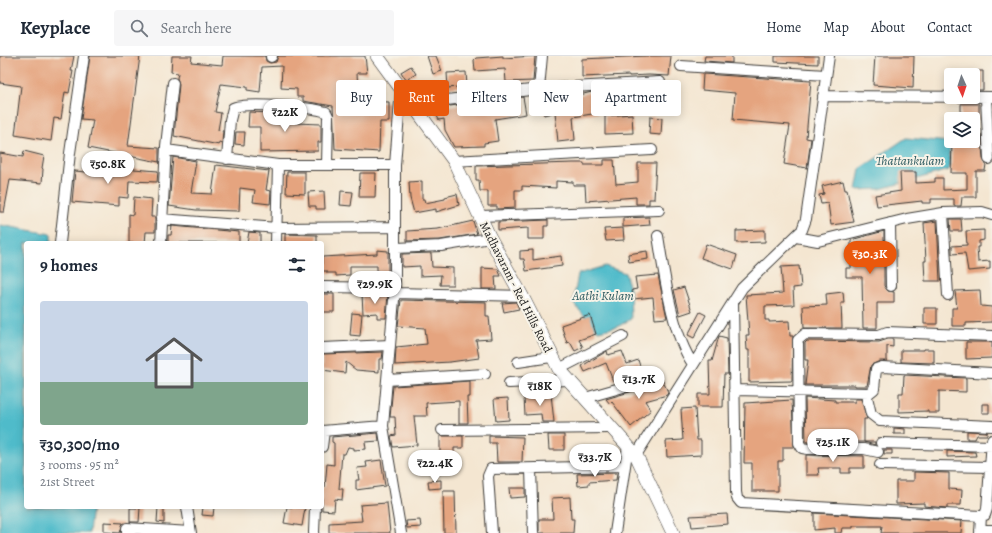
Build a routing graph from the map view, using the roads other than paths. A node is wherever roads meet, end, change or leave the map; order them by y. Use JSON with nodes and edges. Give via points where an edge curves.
{"nodes":[{"id":1,"x":84,"y":56,"type":"edge"},
{"id":2,"x":377,"y":56,"type":"edge"},
{"id":3,"x":542,"y":56,"type":"edge"},
{"id":4,"x":829,"y":56,"type":"edge"},
{"id":5,"x":680,"y":66,"type":"dead end"},
{"id":6,"x":826,"y":75,"type":"junction"},
{"id":7,"x":394,"y":80,"type":"edge"},
{"id":8,"x":540,"y":80,"type":"edge"},
{"id":9,"x":173,"y":83,"type":"dead end"},
{"id":10,"x":529,"y":90,"type":"edge"},
{"id":11,"x":823,"y":96,"type":"junction"},
{"id":12,"x":989,"y":98,"type":"edge"},
{"id":13,"x":449,"y":100,"type":"edge"},
{"id":14,"x":399,"y":116,"type":"edge"},
{"id":15,"x":422,"y":116,"type":"edge"},
{"id":16,"x":166,"y":150,"type":"junction"},
{"id":17,"x":652,"y":150,"type":"dead end"},
{"id":18,"x":227,"y":159,"type":"junction"},
{"id":19,"x":989,"y":159,"type":"dead end"},
{"id":20,"x":454,"y":161,"type":"junction"},
{"id":21,"x":327,"y":165,"type":"junction"},
{"id":22,"x":395,"y":165,"type":"junction"},
{"id":23,"x":278,"y":166,"type":"junction"},
{"id":24,"x":659,"y":210,"type":"dead end"},
{"id":25,"x":943,"y":213,"type":"junction"},
{"id":26,"x":992,"y":215,"type":"edge"},
{"id":27,"x":480,"y":216,"type":"junction"},
{"id":28,"x":161,"y":219,"type":"junction"},
{"id":29,"x":890,"y":223,"type":"junction"},
{"id":30,"x":395,"y":227,"type":"junction"},
{"id":31,"x":277,"y":228,"type":"junction"},
{"id":32,"x":658,"y":236,"type":"dead end"},
{"id":33,"x":796,"y":237,"type":"junction"},
{"id":34,"x":490,"y":238,"type":"junction"},
{"id":35,"x":60,"y":241,"type":"edge"},
{"id":36,"x":161,"y":241,"type":"edge"},
{"id":37,"x":276,"y":241,"type":"edge"},
{"id":38,"x":396,"y":248,"type":"junction"},
{"id":39,"x":891,"y":286,"type":"dead end"},
{"id":40,"x":324,"y":287,"type":"edge"},
{"id":41,"x":395,"y":290,"type":"junction"},
{"id":42,"x":948,"y":295,"type":"dead end"},
{"id":43,"x":522,"y":296,"type":"junction"},
{"id":44,"x":733,"y":301,"type":"junction"},
{"id":45,"x":623,"y":336,"type":"dead end"},
{"id":46,"x":992,"y":336,"type":"edge"},
{"id":47,"x":390,"y":345,"type":"junction"},
{"id":48,"x":324,"y":348,"type":"edge"},
{"id":49,"x":551,"y":357,"type":"junction"},
{"id":50,"x":518,"y":362,"type":"dead end"},
{"id":51,"x":693,"y":364,"type":"junction"},
{"id":52,"x":559,"y":369,"type":"junction"},
{"id":53,"x":992,"y":373,"type":"edge"},
{"id":54,"x":484,"y":374,"type":"dead end"},
{"id":55,"x":387,"y":380,"type":"junction"},
{"id":56,"x":568,"y":380,"type":"junction"},
{"id":57,"x":641,"y":382,"type":"dead end"},
{"id":58,"x":509,"y":383,"type":"dead end"},
{"id":59,"x":734,"y":390,"type":"junction"},
{"id":60,"x":798,"y":392,"type":"junction"},
{"id":61,"x":866,"y":393,"type":"junction"},
{"id":62,"x":585,"y":398,"type":"junction"},
{"id":63,"x":383,"y":426,"type":"junction"},
{"id":64,"x":992,"y":426,"type":"edge"},
{"id":65,"x":611,"y":428,"type":"junction"},
{"id":66,"x":442,"y":430,"type":"dead end"},
{"id":67,"x":324,"y":431,"type":"edge"},
{"id":68,"x":992,"y":440,"type":"edge"},
{"id":69,"x":992,"y":449,"type":"edge"},
{"id":70,"x":632,"y":451,"type":"junction"},
{"id":71,"x":880,"y":465,"type":"dead end"},
{"id":72,"x":625,"y":466,"type":"junction"},
{"id":73,"x":990,"y":467,"type":"junction"},
{"id":74,"x":531,"y":469,"type":"junction"},
{"id":75,"x":990,"y":483,"type":"edge"},
{"id":76,"x":187,"y":509,"type":"edge"},
{"id":77,"x":315,"y":509,"type":"edge"},
{"id":78,"x":981,"y":516,"type":"junction"},
{"id":79,"x":992,"y":530,"type":"edge"},
{"id":80,"x":980,"y":531,"type":"edge"},
{"id":81,"x":127,"y":533,"type":"edge"},
{"id":82,"x":191,"y":533,"type":"edge"},
{"id":83,"x":314,"y":533,"type":"edge"},
{"id":84,"x":401,"y":533,"type":"edge"},
{"id":85,"x":492,"y":533,"type":"edge"},
{"id":86,"x":533,"y":533,"type":"edge"},
{"id":87,"x":615,"y":533,"type":"edge"},
{"id":88,"x":674,"y":533,"type":"edge"}],
"edges":[{"from":1,"to":35,"type":"street"},
{"from":2,"to":7,"type":"main road","name":"Madhavaram - Red Hills Road"},
{"from":3,"to":8,"type":"street"},
{"from":4,"to":6,"type":"street"},
{"from":5,"to":6,"type":"street"},
{"from":6,"to":11,"type":"street"},
{"from":9,"to":16,"type":"street"},
{"from":10,"to":13,"type":"street"},
{"from":11,"to":12,"type":"street"},
{"from":11,"to":33,"type":"street","via":[[806,219]]},
{"from":12,"to":19,"type":"street"},
{"from":14,"to":22,"type":"street"},
{"from":15,"to":20,"type":"main road","name":"Madhavaram - Red Hills Road"},
{"from":16,"to":18,"type":"street"},
{"from":16,"to":28,"type":"street"},
{"from":17,"to":20,"type":"street"},
{"from":18,"to":21,"type":"street","via":[[233,108],[243,104],[264,105],[326,112]]},
{"from":18,"to":23,"type":"street"},
{"from":20,"to":27,"type":"main road","name":"Madhavaram - Red Hills Road"},
{"from":21,"to":22,"type":"street"},
{"from":21,"to":23,"type":"street"},
{"from":22,"to":30,"type":"street"},
{"from":23,"to":31,"type":"street"},
{"from":24,"to":27,"type":"street"},
{"from":25,"to":26,"type":"street","via":[[982,212]]},
{"from":25,"to":29,"type":"street"},
{"from":25,"to":42,"type":"street"},
{"from":27,"to":34,"type":"main road","name":"Madhavaram - Red Hills Road"},
{"from":28,"to":31,"type":"street"},
{"from":28,"to":36,"type":"street"},
{"from":29,"to":33,"type":"street","via":[[818,241]]},
{"from":29,"to":39,"type":"street"},
{"from":30,"to":31,"type":"street"},
{"from":30,"to":38,"type":"street"},
{"from":31,"to":37,"type":"street"},
{"from":32,"to":51,"type":"street","via":[[667,288],[682,346]]},
{"from":33,"to":44,"type":"street","via":[[742,288]]},
{"from":34,"to":38,"type":"street","via":[[441,246]]},
{"from":34,"to":43,"type":"main road","name":"Madhavaram - Red Hills Road"},
{"from":38,"to":41,"type":"street"},
{"from":40,"to":41,"type":"street"},
{"from":41,"to":43,"type":"street"},
{"from":41,"to":47,"type":"street"},
{"from":43,"to":49,"type":"main road","name":"Madhavaram - Red Hills Road"},
{"from":44,"to":51,"type":"street"},
{"from":44,"to":59,"type":"street"},
{"from":45,"to":52,"type":"street"},
{"from":46,"to":60,"type":"street","via":[[887,332],[879,335],[805,334],[798,340]]},
{"from":47,"to":48,"type":"street"},
{"from":47,"to":55,"type":"street"},
{"from":49,"to":50,"type":"street"},
{"from":49,"to":52,"type":"main road","name":"Madhavaram - Red Hills Road"},
{"from":51,"to":70,"type":"street"},
{"from":52,"to":56,"type":"main road","name":"Madhavaram - Red Hills Road"},
{"from":53,"to":61,"type":"street","via":[[882,367],[876,369],[872,392]]},
{"from":54,"to":55,"type":"street"},
{"from":55,"to":63,"type":"street"},
{"from":56,"to":58,"type":"street"},
{"from":56,"to":62,"type":"main road","name":"Madhavaram - Red Hills Road"},
{"from":57,"to":62,"type":"street"},
{"from":59,"to":60,"type":"street"},
{"from":59,"to":78,"type":"street","via":[[736,492],[741,503]]},
{"from":60,"to":61,"type":"street"},
{"from":60,"to":69,"type":"street","via":[[798,438],[802,448]]},
{"from":61,"to":64,"type":"street","via":[[871,414],[880,421]]},
{"from":62,"to":65,"type":"main road","name":"Madhavaram - Red Hills Road"},
{"from":63,"to":67,"type":"street"},
{"from":63,"to":84,"type":"street"},
{"from":65,"to":66,"type":"street"},
{"from":65,"to":70,"type":"main road","name":"Madhavaram - Red Hills Road"},
{"from":68,"to":69,"type":"street"},
{"from":69,"to":73,"type":"street"},
{"from":70,"to":72,"type":"street"},
{"from":70,"to":88,"type":"main road","name":"Madhavaram - Red Hills Road"},
{"from":71,"to":73,"type":"street"},
{"from":72,"to":74,"type":"street"},
{"from":72,"to":87,"type":"street"},
{"from":73,"to":75,"type":"street"},
{"from":74,"to":85,"type":"street","via":[[491,469],[489,472]]},
{"from":74,"to":86,"type":"street"},
{"from":75,"to":78,"type":"street","via":[[987,509],[985,515]]},
{"from":76,"to":82,"type":"street"},
{"from":77,"to":83,"type":"street"},
{"from":78,"to":80,"type":"street"},
{"from":79,"to":80,"type":"street"},
{"from":81,"to":82,"type":"street","via":[[127,528]]}]}
